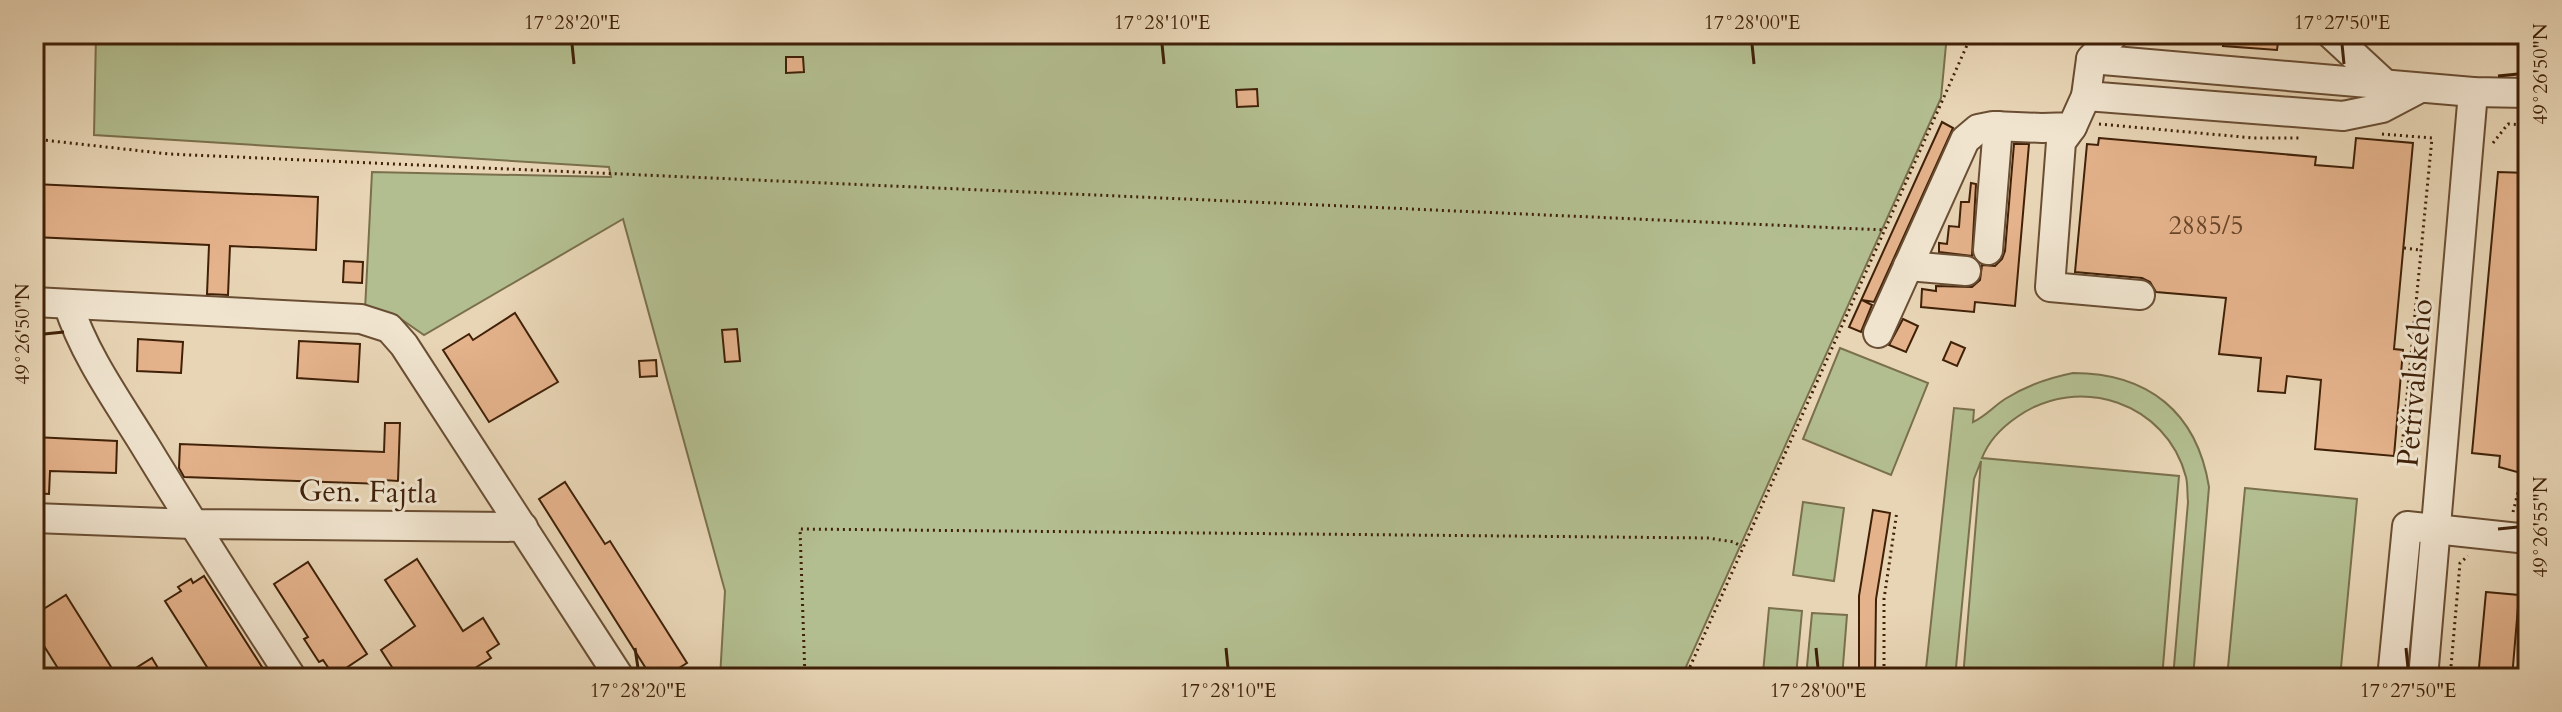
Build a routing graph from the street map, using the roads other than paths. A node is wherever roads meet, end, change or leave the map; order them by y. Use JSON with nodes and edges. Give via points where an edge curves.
{"nodes":[{"id":1,"x":2114,"y":34,"type":"edge"},
{"id":2,"x":2331,"y":34,"type":"edge"},
{"id":3,"x":2091,"y":59,"type":"junction"},
{"id":4,"x":2386,"y":85,"type":"junction"},
{"id":5,"x":2420,"y":88,"type":"junction"},
{"id":6,"x":2473,"y":92,"type":"junction"},
{"id":7,"x":2528,"y":93,"type":"edge"},
{"id":8,"x":2086,"y":96,"type":"junction"},
{"id":9,"x":1998,"y":126,"type":"junction"},
{"id":10,"x":2072,"y":127,"type":"junction"},
{"id":11,"x":1988,"y":250,"type":"dead end"},
{"id":12,"x":1908,"y":266,"type":"junction"},
{"id":13,"x":1966,"y":271,"type":"dead end"},
{"id":14,"x":2140,"y":295,"type":"dead end"},
{"id":15,"x":34,"y":302,"type":"edge"},
{"id":16,"x":68,"y":304,"type":"junction"},
{"id":17,"x":1878,"y":333,"type":"dead end"},
{"id":18,"x":34,"y":518,"type":"edge"},
{"id":19,"x":192,"y":524,"type":"junction"},
{"id":20,"x":523,"y":527,"type":"junction"},
{"id":21,"x":2437,"y":528,"type":"junction"},
{"id":22,"x":2523,"y":528,"type":"edge"},
{"id":23,"x":292,"y":678,"type":"edge"},
{"id":24,"x":620,"y":678,"type":"edge"},
{"id":25,"x":2392,"y":678,"type":"edge"},
{"id":26,"x":2423,"y":678,"type":"edge"}],
"edges":[{"from":1,"to":3,"type":"street"},
{"from":2,"to":4,"type":"street"},
{"from":3,"to":4,"type":"street"},
{"from":3,"to":8,"type":"street"},
{"from":4,"to":5,"type":"street"},
{"from":5,"to":6,"type":"street"},
{"from":5,"to":8,"type":"street","via":[[2382,108],[2343,116]]},
{"from":6,"to":7,"type":"street"},
{"from":6,"to":21,"type":"street","name":"Petřivalského"},
{"from":8,"to":10,"type":"street"},
{"from":9,"to":10,"type":"street"},
{"from":9,"to":11,"type":"street"},
{"from":9,"to":12,"type":"street","via":[[1978,129],[1965,140]]},
{"from":10,"to":14,"type":"street","via":[[2061,142],[2050,287]]},
{"from":12,"to":13,"type":"street"},
{"from":12,"to":17,"type":"street"},
{"from":15,"to":16,"type":"street"},
{"from":16,"to":19,"type":"street","via":[[76,331]]},
{"from":16,"to":20,"type":"street","via":[[361,319],[389,328]]},
{"from":18,"to":19,"type":"street","name":"Gen. Fajtla"},
{"from":19,"to":20,"type":"street","name":"Gen. Fajtla"},
{"from":19,"to":23,"type":"street"},
{"from":20,"to":24,"type":"street"},
{"from":21,"to":22,"type":"street"},
{"from":21,"to":25,"type":"street","via":[[2407,526]]},
{"from":21,"to":26,"type":"street","name":"Petřivalského"}]}
